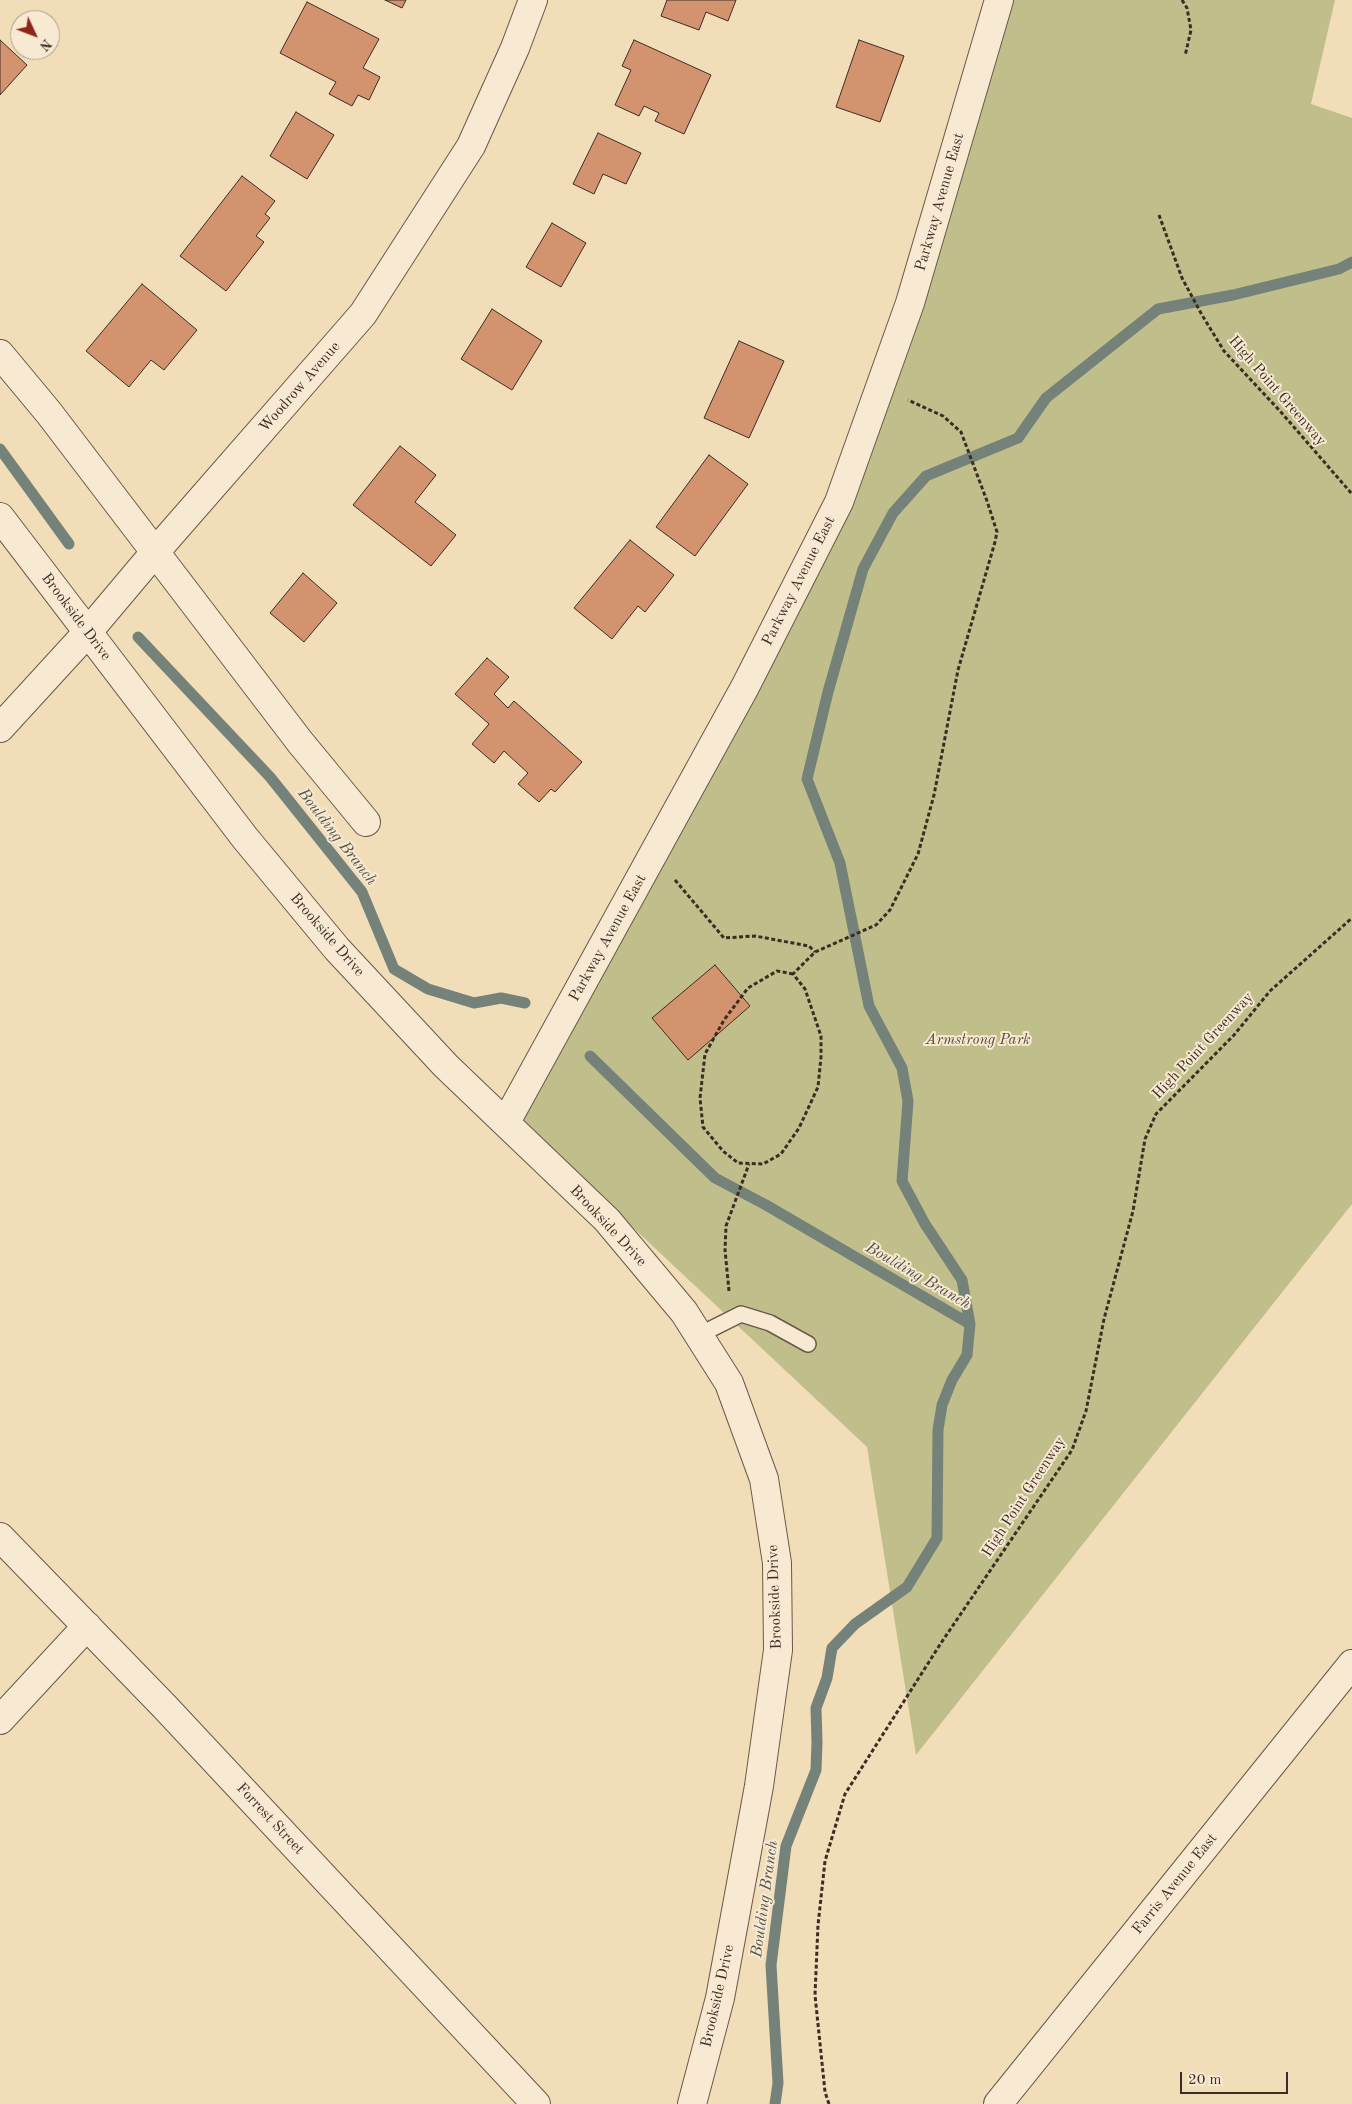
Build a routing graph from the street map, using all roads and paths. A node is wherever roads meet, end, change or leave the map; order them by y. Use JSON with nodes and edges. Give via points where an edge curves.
{"nodes":[{"id":1,"x":533,"y":0,"type":"edge"},
{"id":2,"x":999,"y":0,"type":"edge"},
{"id":3,"x":1182,"y":0,"type":"edge"},
{"id":4,"x":1185,"y":56,"type":"dead end"},
{"id":5,"x":1159,"y":216,"type":"dead end"},
{"id":6,"x":0,"y":354,"type":"edge"},
{"id":7,"x":880,"y":388,"type":"junction"},
{"id":8,"x":1352,"y":494,"type":"edge"},
{"id":9,"x":0,"y":517,"type":"edge"},
{"id":10,"x":156,"y":551,"type":"junction"},
{"id":11,"x":87,"y":633,"type":"junction"},
{"id":12,"x":0,"y":728,"type":"edge"},
{"id":13,"x":366,"y":822,"type":"dead end"},
{"id":14,"x":654,"y":854,"type":"junction"},
{"id":15,"x":1352,"y":918,"type":"edge"},
{"id":16,"x":815,"y":952,"type":"junction"},
{"id":17,"x":793,"y":974,"type":"junction"},
{"id":18,"x":506,"y":1122,"type":"junction"},
{"id":19,"x":749,"y":1164,"type":"junction"},
{"id":20,"x":741,"y":1314,"type":"junction"},
{"id":21,"x":699,"y":1335,"type":"junction"},
{"id":22,"x":808,"y":1344,"type":"dead end"},
{"id":23,"x":0,"y":1537,"type":"edge"},
{"id":24,"x":87,"y":1626,"type":"junction"},
{"id":25,"x":1352,"y":1664,"type":"edge"},
{"id":26,"x":0,"y":1720,"type":"edge"},
{"id":27,"x":536,"y":2104,"type":"edge"},
{"id":28,"x":692,"y":2104,"type":"edge"},
{"id":29,"x":828,"y":2104,"type":"edge"},
{"id":30,"x":998,"y":2104,"type":"edge"}],
"edges":[{"from":1,"to":10,"type":"street","name":"Woodrow Avenue","via":[[471,146],[363,314]]},
{"from":2,"to":7,"type":"street","name":"Parkway Avenue East","via":[[910,303]]},
{"from":3,"to":4,"type":"path","via":[[1191,30]]},
{"from":5,"to":8,"type":"path","name":"High Point Greenway","via":[[1182,278],[1224,351]]},
{"from":6,"to":10,"type":"street"},
{"from":7,"to":14,"type":"street","name":"Parkway Avenue East","via":[[839,502],[745,687]]},
{"from":7,"to":16,"type":"path","via":[[943,416],[961,432],[997,532],[958,670],[934,795],[918,854],[890,910],[876,925]]},
{"from":9,"to":11,"type":"street","name":"Brookside Drive"},
{"from":10,"to":11,"type":"street","name":"Woodrow Avenue"},
{"from":10,"to":13,"type":"street","via":[[300,742]]},
{"from":11,"to":12,"type":"street","name":"Woodrow Avenue"},
{"from":11,"to":18,"type":"street","name":"Brookside Drive","via":[[245,838],[337,949],[446,1066]]},
{"from":14,"to":16,"type":"path","via":[[724,938],[755,936],[808,946]]},
{"from":14,"to":18,"type":"street","name":"Parkway Avenue East"},
{"from":15,"to":29,"type":"path","name":"High Point Greenway","via":[[1270,991],[1234,1035],[1156,1114],[1145,1140],[1086,1410],[1072,1450],[941,1643],[845,1794],[825,1861],[818,1925],[815,1995]]},
{"from":16,"to":17,"type":"path"},
{"from":17,"to":19,"type":"path","via":[[805,989],[821,1036],[818,1087],[799,1128],[781,1154],[764,1164]]},
{"from":17,"to":19,"type":"path","via":[[777,971],[748,988],[724,1020],[705,1054],[700,1098],[704,1128],[723,1151],[738,1163]]},
{"from":18,"to":21,"type":"street","name":"Brookside Drive","via":[[607,1220],[684,1312]]},
{"from":19,"to":20,"type":"path","via":[[726,1234],[728,1291]]},
{"from":20,"to":21,"type":"lane"},
{"from":20,"to":22,"type":"lane","via":[[770,1322]]},
{"from":21,"to":28,"type":"street","name":"Brookside Drive","via":[[729,1383],[764,1479],[777,1563],[778,1650],[759,1786],[720,1998]]},
{"from":23,"to":24,"type":"street","name":"Forrest Street"},
{"from":24,"to":26,"type":"street"},
{"from":24,"to":27,"type":"street","name":"Forrest Street"},
{"from":25,"to":30,"type":"street","name":"Farris Avenue East"}]}
